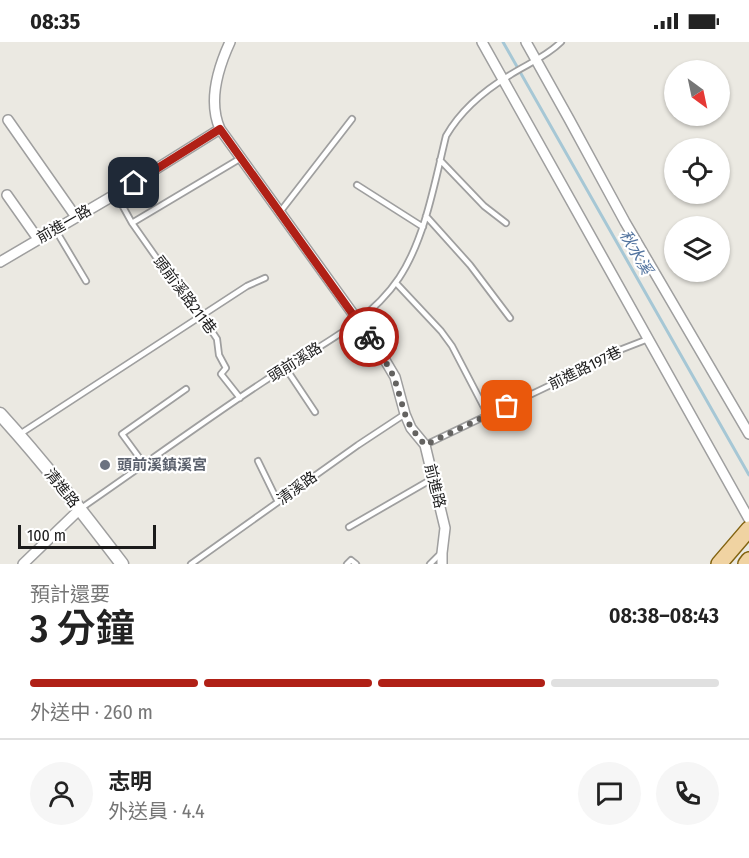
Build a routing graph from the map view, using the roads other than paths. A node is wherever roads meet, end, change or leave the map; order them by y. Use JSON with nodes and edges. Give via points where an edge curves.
{"nodes":[{"id":1,"x":230,"y":42,"type":"edge"},
{"id":2,"x":482,"y":42,"type":"edge"},
{"id":3,"x":526,"y":42,"type":"edge"},
{"id":4,"x":561,"y":42,"type":"edge"},
{"id":5,"x":539,"y":59,"type":"junction"},
{"id":6,"x":507,"y":77,"type":"junction"},
{"id":7,"x":352,"y":118,"type":"dead end"},
{"id":8,"x":8,"y":120,"type":"dead end"},
{"id":9,"x":220,"y":129,"type":"junction"},
{"id":10,"x":440,"y":160,"type":"junction"},
{"id":11,"x":236,"y":161,"type":"dead end"},
{"id":12,"x":357,"y":185,"type":"dead end"},
{"id":13,"x":116,"y":194,"type":"junction"},
{"id":14,"x":6,"y":195,"type":"dead end"},
{"id":15,"x":280,"y":212,"type":"junction"},
{"id":16,"x":426,"y":216,"type":"junction"},
{"id":17,"x":76,"y":217,"type":"junction"},
{"id":18,"x":132,"y":223,"type":"junction"},
{"id":19,"x":506,"y":224,"type":"dead end"},
{"id":20,"x":423,"y":227,"type":"junction"},
{"id":21,"x":55,"y":229,"type":"junction"},
{"id":22,"x":38,"y":239,"type":"junction"},
{"id":23,"x":0,"y":262,"type":"edge"},
{"id":24,"x":265,"y":278,"type":"dead end"},
{"id":25,"x":86,"y":281,"type":"dead end"},
{"id":26,"x":396,"y":283,"type":"junction"},
{"id":27,"x":201,"y":315,"type":"junction"},
{"id":28,"x":510,"y":318,"type":"dead end"},
{"id":29,"x":358,"y":322,"type":"junction"},
{"id":30,"x":648,"y":339,"type":"junction"},
{"id":31,"x":285,"y":367,"type":"junction"},
{"id":32,"x":186,"y":389,"type":"dead end"},
{"id":33,"x":240,"y":398,"type":"junction"},
{"id":34,"x":315,"y":412,"type":"dead end"},
{"id":35,"x":0,"y":414,"type":"edge"},
{"id":36,"x":405,"y":414,"type":"junction"},
{"id":37,"x":488,"y":415,"type":"junction"},
{"id":38,"x":749,"y":434,"type":"edge"},
{"id":39,"x":19,"y":435,"type":"junction"},
{"id":40,"x":425,"y":445,"type":"junction"},
{"id":41,"x":258,"y":461,"type":"dead end"},
{"id":42,"x":144,"y":464,"type":"junction"},
{"id":43,"x":432,"y":479,"type":"junction"},
{"id":44,"x":278,"y":502,"type":"junction"},
{"id":45,"x":80,"y":509,"type":"junction"},
{"id":46,"x":749,"y":519,"type":"edge"},
{"id":47,"x":349,"y":527,"type":"dead end"},
{"id":48,"x":749,"y":529,"type":"edge"},
{"id":49,"x":442,"y":553,"type":"junction"},
{"id":50,"x":749,"y":560,"type":"edge"},
{"id":51,"x":23,"y":564,"type":"edge"},
{"id":52,"x":122,"y":564,"type":"edge"},
{"id":53,"x":191,"y":564,"type":"edge"},
{"id":54,"x":347,"y":564,"type":"edge"},
{"id":55,"x":356,"y":564,"type":"edge"},
{"id":56,"x":429,"y":564,"type":"edge"},
{"id":57,"x":442,"y":564,"type":"edge"},
{"id":58,"x":719,"y":564,"type":"edge"},
{"id":59,"x":746,"y":564,"type":"edge"}],
"edges":[{"from":1,"to":9,"type":"street","name":"前進路","via":[[221,63],[214,104]]},
{"from":2,"to":6,"type":"street"},
{"from":3,"to":5,"type":"street"},
{"from":4,"to":5,"type":"lane"},
{"from":5,"to":6,"type":"lane","name":"頭前溪路"},
{"from":5,"to":38,"type":"street","via":[[624,222]]},
{"from":6,"to":10,"type":"lane","name":"頭前溪路","via":[[459,115],[446,136]]},
{"from":6,"to":30,"type":"street"},
{"from":7,"to":15,"type":"lane"},
{"from":8,"to":17,"type":"street"},
{"from":9,"to":13,"type":"street","name":"前進一路"},
{"from":9,"to":15,"type":"street","name":"前進路"},
{"from":10,"to":16,"type":"lane","name":"頭前溪路"},
{"from":10,"to":19,"type":"lane"},
{"from":11,"to":18,"type":"lane"},
{"from":12,"to":20,"type":"lane"},
{"from":13,"to":17,"type":"street","name":"前進一路"},
{"from":13,"to":18,"type":"lane","name":"頭前溪路211巷"},
{"from":14,"to":22,"type":"street"},
{"from":15,"to":29,"type":"street","name":"前進路"},
{"from":16,"to":20,"type":"lane","name":"頭前溪路"},
{"from":16,"to":28,"type":"lane"},
{"from":17,"to":21,"type":"street","name":"前進一路"},
{"from":18,"to":27,"type":"lane","name":"頭前溪路211巷"},
{"from":20,"to":26,"type":"lane","name":"頭前溪路"},
{"from":21,"to":22,"type":"street","name":"前進一路"},
{"from":21,"to":25,"type":"lane"},
{"from":22,"to":23,"type":"street","name":"前進一路"},
{"from":24,"to":27,"type":"lane"},
{"from":26,"to":29,"type":"lane","name":"頭前溪路"},
{"from":26,"to":37,"type":"lane","via":[[452,346]]},
{"from":27,"to":33,"type":"lane","name":"頭前溪路211巷","via":[[219,342],[219,355],[226,368],[222,374]]},
{"from":27,"to":39,"type":"lane"},
{"from":29,"to":31,"type":"lane","name":"頭前溪路"},
{"from":29,"to":36,"type":"street","name":"前進路","via":[[394,377]]},
{"from":30,"to":37,"type":"lane","name":"前進路197巷","via":[[599,358]]},
{"from":30,"to":46,"type":"street"},
{"from":31,"to":33,"type":"lane","name":"頭前溪路"},
{"from":31,"to":34,"type":"lane"},
{"from":32,"to":42,"type":"lane","via":[[122,434]]},
{"from":33,"to":42,"type":"lane","name":"頭前溪路"},
{"from":35,"to":39,"type":"street","name":"清進路"},
{"from":36,"to":40,"type":"street","name":"前進路"},
{"from":36,"to":44,"type":"lane","name":"清溪路"},
{"from":37,"to":40,"type":"lane","name":"前進路197巷"},
{"from":39,"to":45,"type":"street","name":"清進路"},
{"from":40,"to":43,"type":"street","name":"前進路"},
{"from":41,"to":44,"type":"lane"},
{"from":42,"to":45,"type":"lane","name":"頭前溪路"},
{"from":43,"to":47,"type":"lane"},
{"from":43,"to":49,"type":"street","name":"前進路","via":[[445,528]]},
{"from":44,"to":53,"type":"lane","name":"清溪路"},
{"from":45,"to":51,"type":"street","name":"頭前溪路"},
{"from":45,"to":52,"type":"street","name":"清進路"},
{"from":48,"to":58,"type":"main road"},
{"from":49,"to":56,"type":"lane"},
{"from":49,"to":57,"type":"street","name":"前進路"},
{"from":50,"to":59,"type":"main road"},
{"from":54,"to":55,"type":"lane","via":[[351,560]]}]}
